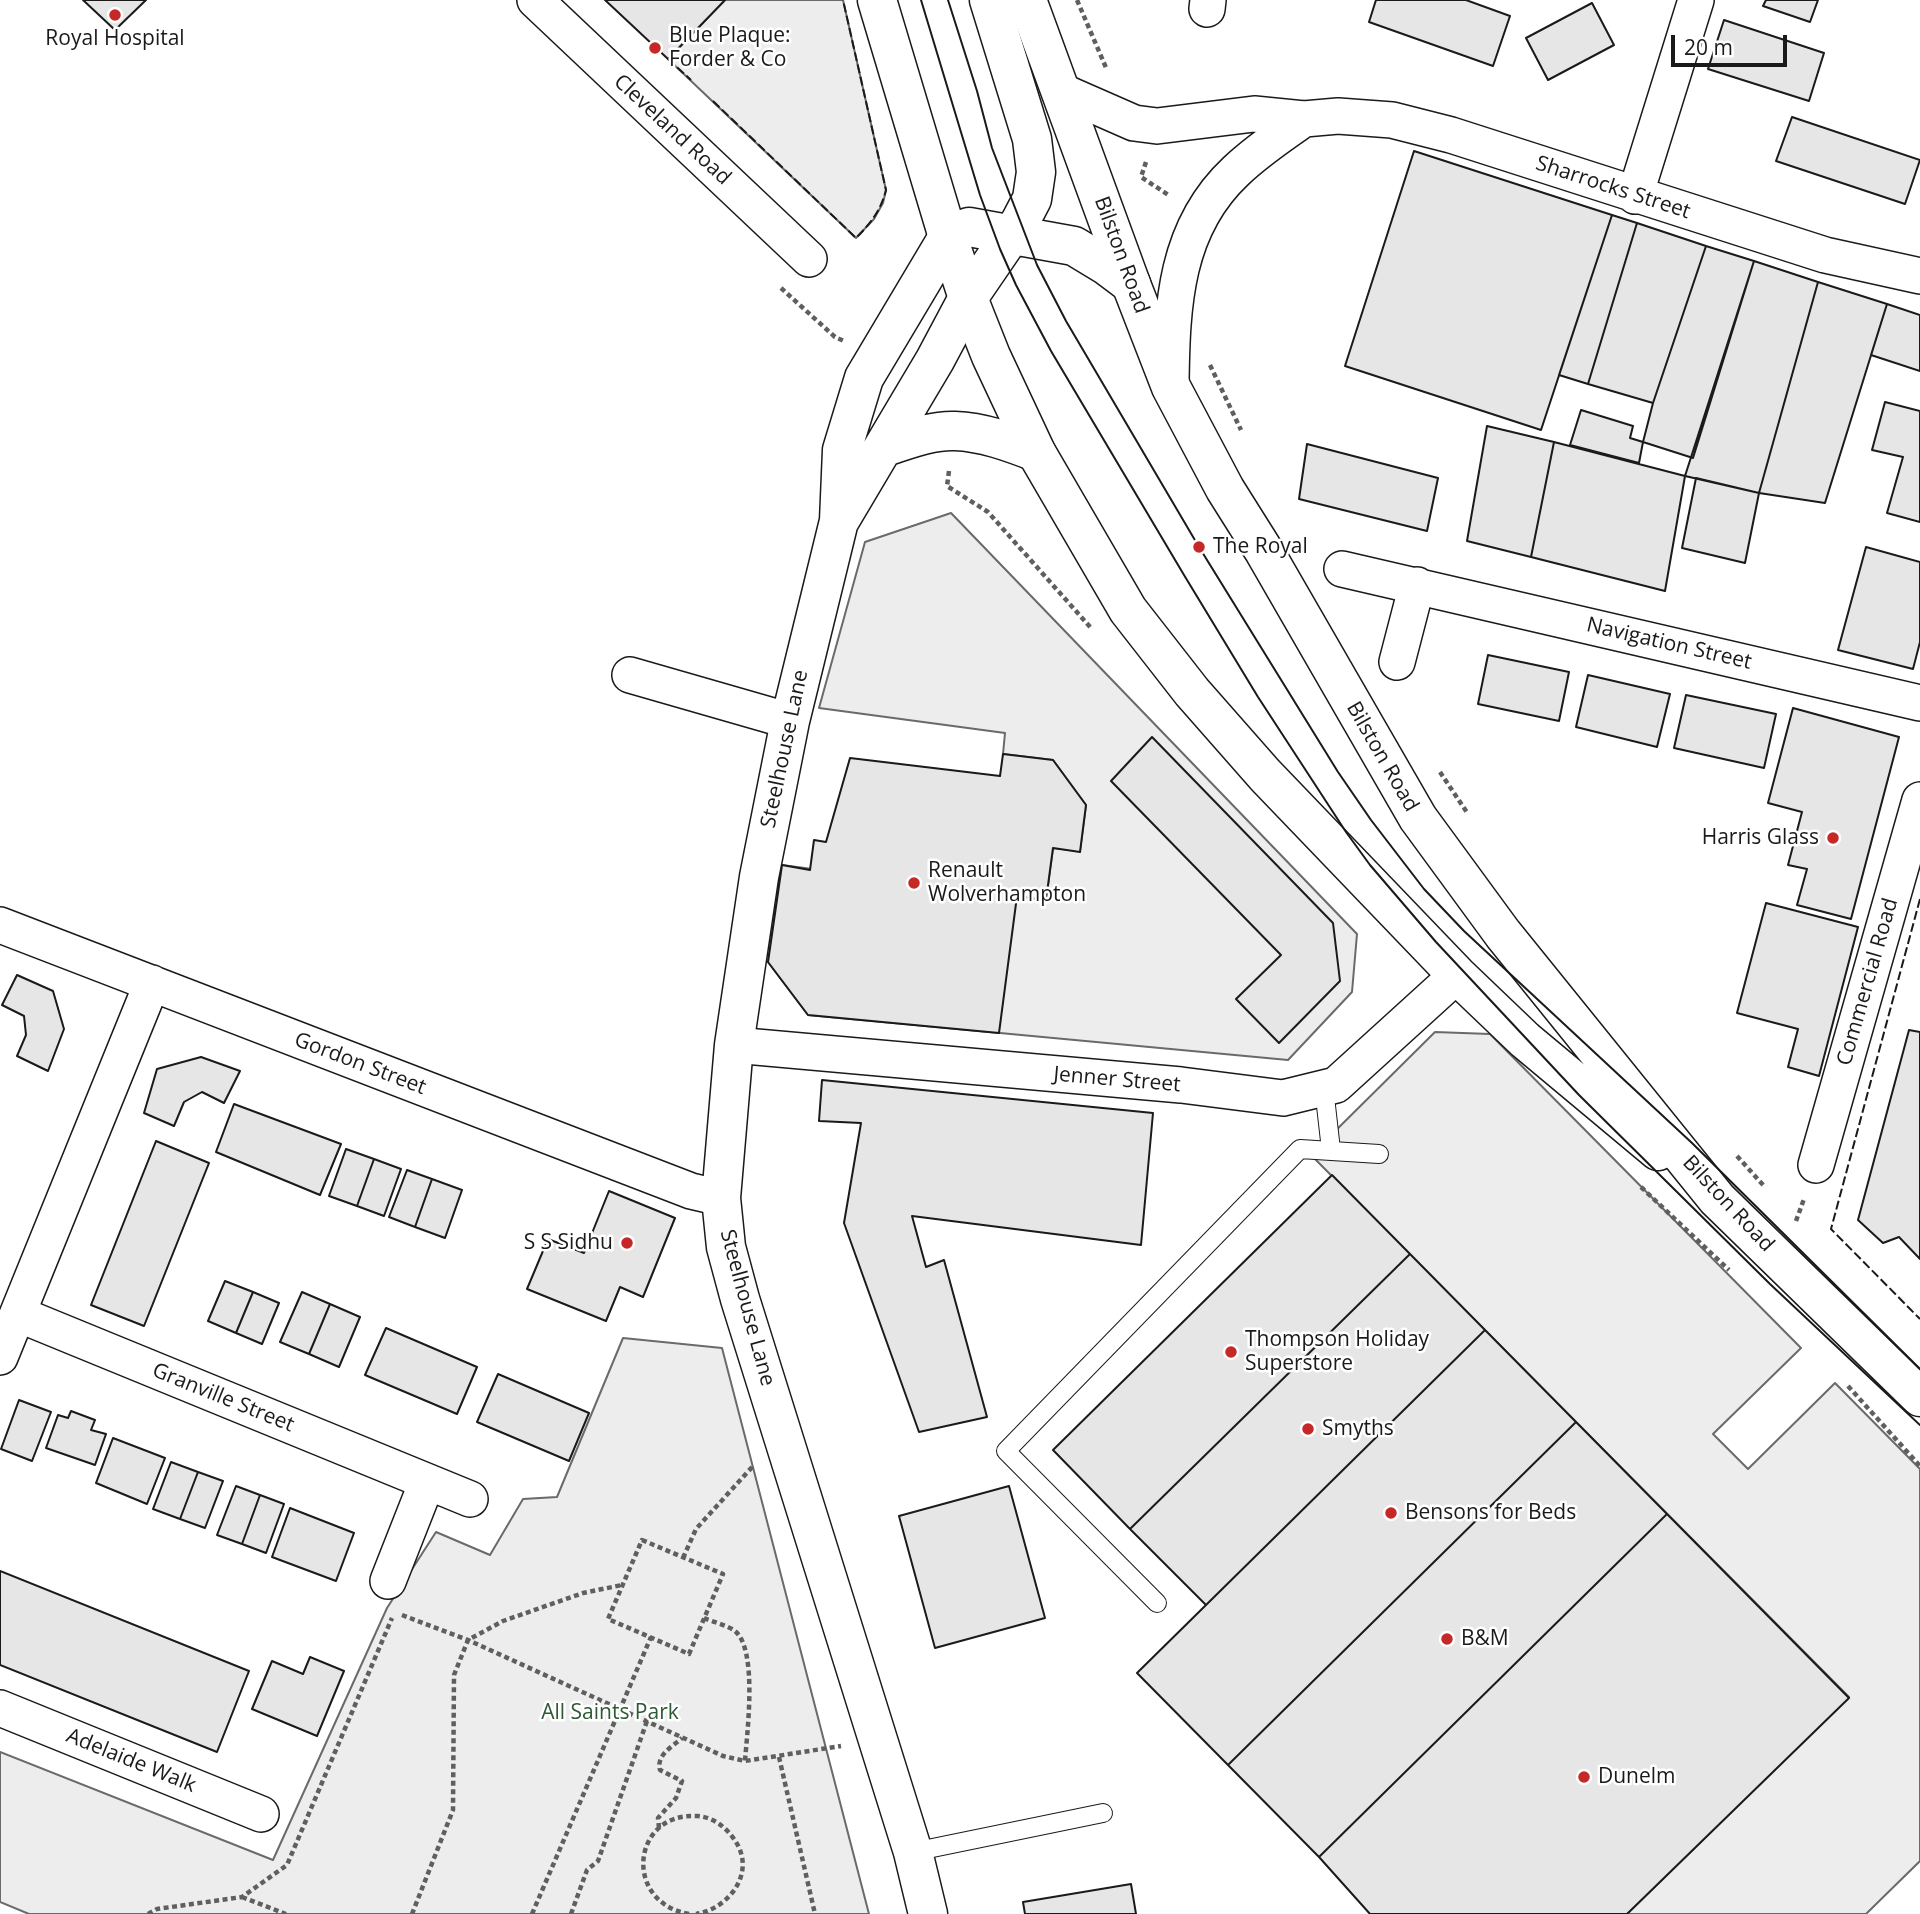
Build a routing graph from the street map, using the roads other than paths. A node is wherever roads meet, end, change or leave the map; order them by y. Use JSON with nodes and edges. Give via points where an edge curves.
{"nodes":[{"id":1,"x":535,"y":0,"type":"edge"},
{"id":2,"x":877,"y":0,"type":"edge"},
{"id":3,"x":989,"y":0,"type":"edge"},
{"id":4,"x":1027,"y":0,"type":"edge"},
{"id":5,"x":1696,"y":0,"type":"edge"},
{"id":6,"x":1061,"y":91,"type":"junction"},
{"id":7,"x":1304,"y":119,"type":"junction"},
{"id":8,"x":1635,"y":196,"type":"junction"},
{"id":9,"x":1011,"y":234,"type":"junction"},
{"id":10,"x":948,"y":237,"type":"junction"},
{"id":11,"x":809,"y":259,"type":"dead end"},
{"id":12,"x":1920,"y":276,"type":"edge"},
{"id":13,"x":1131,"y":284,"type":"junction"},
{"id":14,"x":968,"y":298,"type":"junction"},
{"id":15,"x":1171,"y":387,"type":"junction"},
{"id":16,"x":884,"y":447,"type":"junction"},
{"id":17,"x":1036,"y":452,"type":"junction"},
{"id":18,"x":839,"y":521,"type":"junction"},
{"id":19,"x":1342,"y":569,"type":"dead end"},
{"id":20,"x":1417,"y":585,"type":"junction"},
{"id":21,"x":1397,"y":662,"type":"dead end"},
{"id":22,"x":630,"y":675,"type":"dead end"},
{"id":23,"x":1920,"y":703,"type":"edge"},
{"id":24,"x":790,"y":721,"type":"junction"},
{"id":25,"x":1920,"y":800,"type":"edge"},
{"id":26,"x":0,"y":925,"type":"edge"},
{"id":27,"x":1457,"y":975,"type":"junction"},
{"id":28,"x":152,"y":983,"type":"junction"},
{"id":29,"x":734,"y":1045,"type":"junction"},
{"id":30,"x":1324,"y":1088,"type":"junction"},
{"id":31,"x":1331,"y":1150,"type":"junction"},
{"id":32,"x":1379,"y":1154,"type":"dead end"},
{"id":33,"x":1816,"y":1165,"type":"dead end"},
{"id":34,"x":721,"y":1198,"type":"junction"},
{"id":35,"x":1717,"y":1199,"type":"junction"},
{"id":36,"x":18,"y":1314,"type":"junction"},
{"id":37,"x":0,"y":1357,"type":"edge"},
{"id":38,"x":1920,"y":1396,"type":"edge"},
{"id":39,"x":427,"y":1482,"type":"junction"},
{"id":40,"x":470,"y":1499,"type":"dead end"},
{"id":41,"x":388,"y":1581,"type":"dead end"},
{"id":42,"x":1157,"y":1603,"type":"dead end"},
{"id":43,"x":0,"y":1708,"type":"edge"},
{"id":44,"x":261,"y":1814,"type":"dead end"},
{"id":45,"x":1103,"y":1814,"type":"dead end"},
{"id":46,"x":913,"y":1852,"type":"junction"},
{"id":47,"x":928,"y":1914,"type":"edge"}],
"edges":[{"from":1,"to":11,"type":"street","name":"Cleveland Road"},
{"from":2,"to":10,"type":"main road"},
{"from":3,"to":9,"type":"main road","name":"Steelhouse Lane","via":[[1026,119],[1037,172],[1032,200]]},
{"from":4,"to":6,"type":"main road","name":"Bilston Road"},
{"from":5,"to":8,"type":"street"},
{"from":6,"to":7,"type":"street","name":"Sharrocks Street","via":[[1134,123],[1157,127],[1254,114]]},
{"from":6,"to":13,"type":"main road","name":"Bilston Road"},
{"from":7,"to":8,"type":"street","name":"Sharrocks Street","via":[[1392,120]]},
{"from":7,"to":15,"type":"street","via":[[1235,172],[1194,229],[1175,293]]},
{"from":8,"to":12,"type":"street","name":"Sharrocks Street","via":[[1825,255]]},
{"from":9,"to":10,"type":"main road","via":[[969,227]]},
{"from":9,"to":13,"type":"main road","via":[[1074,246]]},
{"from":9,"to":14,"type":"main road","name":"Steelhouse Lane"},
{"from":10,"to":14,"type":"main road"},
{"from":10,"to":18,"type":"main road","name":"Steelhouse Lane","via":[[864,378],[842,450]]},
{"from":13,"to":15,"type":"main road","name":"Bilston Road"},
{"from":14,"to":16,"type":"main road","name":"Steelhouse Lane"},
{"from":14,"to":17,"type":"main road"},
{"from":15,"to":35,"type":"main road","name":"Bilston Road","via":[[1225,489],[1418,818],[1503,934]]},
{"from":16,"to":17,"type":"main road","via":[[954,431],[991,436]]},
{"from":16,"to":18,"type":"main road","name":"Steelhouse Lane"},
{"from":17,"to":27,"type":"main road","via":[[1128,610],[1192,692]]},
{"from":18,"to":24,"type":"main road","name":"Steelhouse Lane"},
{"from":19,"to":20,"type":"street","name":"Navigation Street"},
{"from":20,"to":21,"type":"street"},
{"from":20,"to":23,"type":"street","name":"Navigation Street"},
{"from":22,"to":24,"type":"street"},
{"from":24,"to":29,"type":"main road","name":"Steelhouse Lane","via":[[758,877]]},
{"from":25,"to":33,"type":"street","name":"Commercial Road"},
{"from":26,"to":28,"type":"street","name":"Gordon Street"},
{"from":27,"to":30,"type":"street","name":"Jenner Street","via":[[1336,1085]]},
{"from":27,"to":35,"type":"main road","via":[[1525,1040]]},
{"from":28,"to":34,"type":"street","name":"Gordon Street","via":[[691,1191]]},
{"from":28,"to":36,"type":"street"},
{"from":29,"to":30,"type":"street","name":"Jenner Street","via":[[1283,1098]]},
{"from":29,"to":34,"type":"main road","name":"Steelhouse Lane"},
{"from":30,"to":31,"type":"lane"},
{"from":31,"to":32,"type":"lane"},
{"from":31,"to":42,"type":"lane","via":[[1300,1149],[1006,1451]]},
{"from":34,"to":46,"type":"main road","name":"Steelhouse Lane","via":[[726,1247],[740,1299]]},
{"from":35,"to":38,"type":"main road","name":"Bilston Road"},
{"from":36,"to":37,"type":"street"},
{"from":36,"to":39,"type":"street","name":"Granville Street"},
{"from":39,"to":40,"type":"street","name":"Granville Street"},
{"from":39,"to":41,"type":"street"},
{"from":43,"to":44,"type":"street","name":"Adelaide Walk"},
{"from":45,"to":46,"type":"lane"},
{"from":46,"to":47,"type":"main road","name":"Steelhouse Lane"}]}
